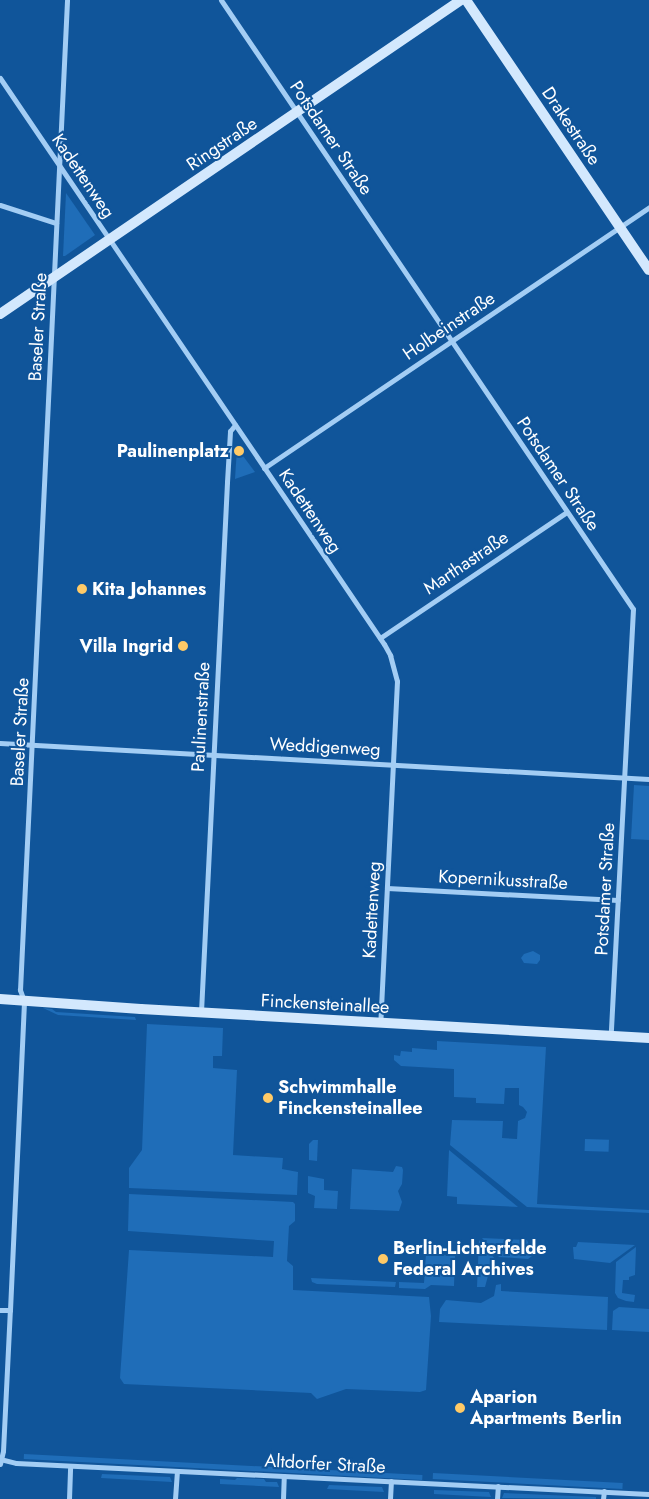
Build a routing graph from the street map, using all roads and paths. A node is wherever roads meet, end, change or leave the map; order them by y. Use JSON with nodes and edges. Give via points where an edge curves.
{"nodes":[{"id":1,"x":67,"y":0,"type":"edge"},
{"id":2,"x":221,"y":0,"type":"edge"},
{"id":3,"x":460,"y":0,"type":"edge"},
{"id":4,"x":466,"y":0,"type":"edge"},
{"id":5,"x":0,"y":78,"type":"edge"},
{"id":6,"x":298,"y":112,"type":"junction"},
{"id":7,"x":59,"y":165,"type":"junction"},
{"id":8,"x":0,"y":204,"type":"edge"},
{"id":9,"x":649,"y":207,"type":"edge"},
{"id":10,"x":56,"y":222,"type":"junction"},
{"id":11,"x":620,"y":226,"type":"junction"},
{"id":12,"x":109,"y":240,"type":"junction"},
{"id":13,"x":649,"y":270,"type":"edge"},
{"id":14,"x":54,"y":277,"type":"junction"},
{"id":15,"x":0,"y":314,"type":"edge"},
{"id":16,"x":452,"y":341,"type":"junction"},
{"id":17,"x":235,"y":425,"type":"junction"},
{"id":18,"x":264,"y":468,"type":"junction"},
{"id":19,"x":567,"y":512,"type":"junction"},
{"id":20,"x":380,"y":638,"type":"junction"},
{"id":21,"x":0,"y":743,"type":"edge"},
{"id":22,"x":33,"y":745,"type":"junction"},
{"id":23,"x":213,"y":755,"type":"junction"},
{"id":24,"x":393,"y":765,"type":"junction"},
{"id":25,"x":625,"y":777,"type":"junction"},
{"id":26,"x":649,"y":778,"type":"edge"},
{"id":27,"x":387,"y":888,"type":"junction"},
{"id":28,"x":618,"y":900,"type":"junction"},
{"id":29,"x":0,"y":999,"type":"edge"},
{"id":30,"x":24,"y":1001,"type":"junction"},
{"id":31,"x":201,"y":1012,"type":"junction"},
{"id":32,"x":380,"y":1023,"type":"junction"},
{"id":33,"x":611,"y":1035,"type":"junction"},
{"id":34,"x":649,"y":1038,"type":"edge"},
{"id":35,"x":0,"y":1310,"type":"edge"},
{"id":36,"x":10,"y":1310,"type":"junction"},
{"id":37,"x":0,"y":1461,"type":"edge"},
{"id":38,"x":70,"y":1466,"type":"junction"},
{"id":39,"x":177,"y":1471,"type":"junction"},
{"id":40,"x":284,"y":1476,"type":"junction"},
{"id":41,"x":390,"y":1481,"type":"junction"},
{"id":42,"x":498,"y":1486,"type":"junction"},
{"id":43,"x":604,"y":1491,"type":"junction"},
{"id":44,"x":649,"y":1494,"type":"edge"},
{"id":45,"x":69,"y":1499,"type":"edge"},
{"id":46,"x":175,"y":1499,"type":"edge"},
{"id":47,"x":283,"y":1499,"type":"edge"},
{"id":48,"x":390,"y":1499,"type":"edge"},
{"id":49,"x":497,"y":1499,"type":"edge"},
{"id":50,"x":603,"y":1499,"type":"edge"}],
"edges":[{"from":1,"to":7,"type":"street","name":"Baseler Straße"},
{"from":2,"to":6,"type":"street","name":"Potsdamer Straße"},
{"from":3,"to":6,"type":"street","name":"Ringstraße"},
{"from":4,"to":11,"type":"street","name":"Drakestraße"},
{"from":5,"to":7,"type":"street","name":"Kadettenweg"},
{"from":6,"to":12,"type":"street","name":"Ringstraße"},
{"from":6,"to":16,"type":"street","name":"Potsdamer Straße"},
{"from":7,"to":10,"type":"street","name":"Baseler Straße"},
{"from":7,"to":12,"type":"street","name":"Kadettenweg"},
{"from":8,"to":10,"type":"street"},
{"from":9,"to":11,"type":"street","name":"Holbeinstraße"},
{"from":10,"to":14,"type":"street","name":"Baseler Straße"},
{"from":11,"to":13,"type":"street","name":"Drakestraße"},
{"from":11,"to":16,"type":"street","name":"Holbeinstraße"},
{"from":12,"to":14,"type":"street","name":"Ringstraße"},
{"from":12,"to":17,"type":"street","name":"Kadettenweg"},
{"from":14,"to":15,"type":"street","name":"Ringstraße"},
{"from":14,"to":22,"type":"street","name":"Baseler Straße"},
{"from":16,"to":18,"type":"street","name":"Holbeinstraße"},
{"from":16,"to":19,"type":"street","name":"Potsdamer Straße"},
{"from":17,"to":18,"type":"street","name":"Kadettenweg"},
{"from":17,"to":23,"type":"street","name":"Paulinenstraße","via":[[230,431]]},
{"from":18,"to":20,"type":"street","name":"Kadettenweg"},
{"from":19,"to":20,"type":"street","name":"Marthastraße"},
{"from":19,"to":25,"type":"street","name":"Potsdamer Straße","via":[[634,612]]},
{"from":20,"to":24,"type":"street","name":"Kadettenweg","via":[[397,681]]},
{"from":21,"to":22,"type":"street","name":"Weddigenweg"},
{"from":22,"to":23,"type":"street","name":"Weddigenweg"},
{"from":22,"to":30,"type":"street","name":"Baseler Straße","via":[[20,990]]},
{"from":23,"to":24,"type":"street","name":"Weddigenweg"},
{"from":23,"to":31,"type":"street","name":"Paulinenstraße"},
{"from":24,"to":25,"type":"street","name":"Weddigenweg"},
{"from":24,"to":27,"type":"street","name":"Kadettenweg"},
{"from":25,"to":26,"type":"street","name":"Weddigenweg"},
{"from":25,"to":28,"type":"street","name":"Potsdamer Straße"},
{"from":27,"to":28,"type":"street","name":"Kopernikusstraße"},
{"from":27,"to":32,"type":"street","name":"Kadettenweg"},
{"from":28,"to":33,"type":"street","name":"Potsdamer Straße"},
{"from":29,"to":30,"type":"street","name":"Finckensteinallee"},
{"from":30,"to":31,"type":"street","name":"Finckensteinallee"},
{"from":30,"to":36,"type":"street","name":"Baseler Straße"},
{"from":31,"to":32,"type":"street","name":"Finckensteinallee"},
{"from":32,"to":33,"type":"street","name":"Finckensteinallee"},
{"from":33,"to":34,"type":"street","name":"Finckensteinallee"},
{"from":35,"to":36,"type":"street"},
{"from":36,"to":37,"type":"street","name":"Baseler Straße"},
{"from":37,"to":38,"type":"street","name":"Altdorfer Straße"},
{"from":38,"to":39,"type":"street","name":"Altdorfer Straße"},
{"from":38,"to":45,"type":"street"},
{"from":39,"to":40,"type":"street","name":"Altdorfer Straße"},
{"from":39,"to":46,"type":"street"},
{"from":40,"to":41,"type":"street","name":"Altdorfer Straße"},
{"from":40,"to":47,"type":"street"},
{"from":41,"to":42,"type":"street","name":"Altdorfer Straße"},
{"from":41,"to":48,"type":"street"},
{"from":42,"to":43,"type":"street","name":"Altdorfer Straße"},
{"from":42,"to":49,"type":"street"},
{"from":43,"to":44,"type":"street","name":"Altdorfer Straße"},
{"from":43,"to":50,"type":"street"}]}
